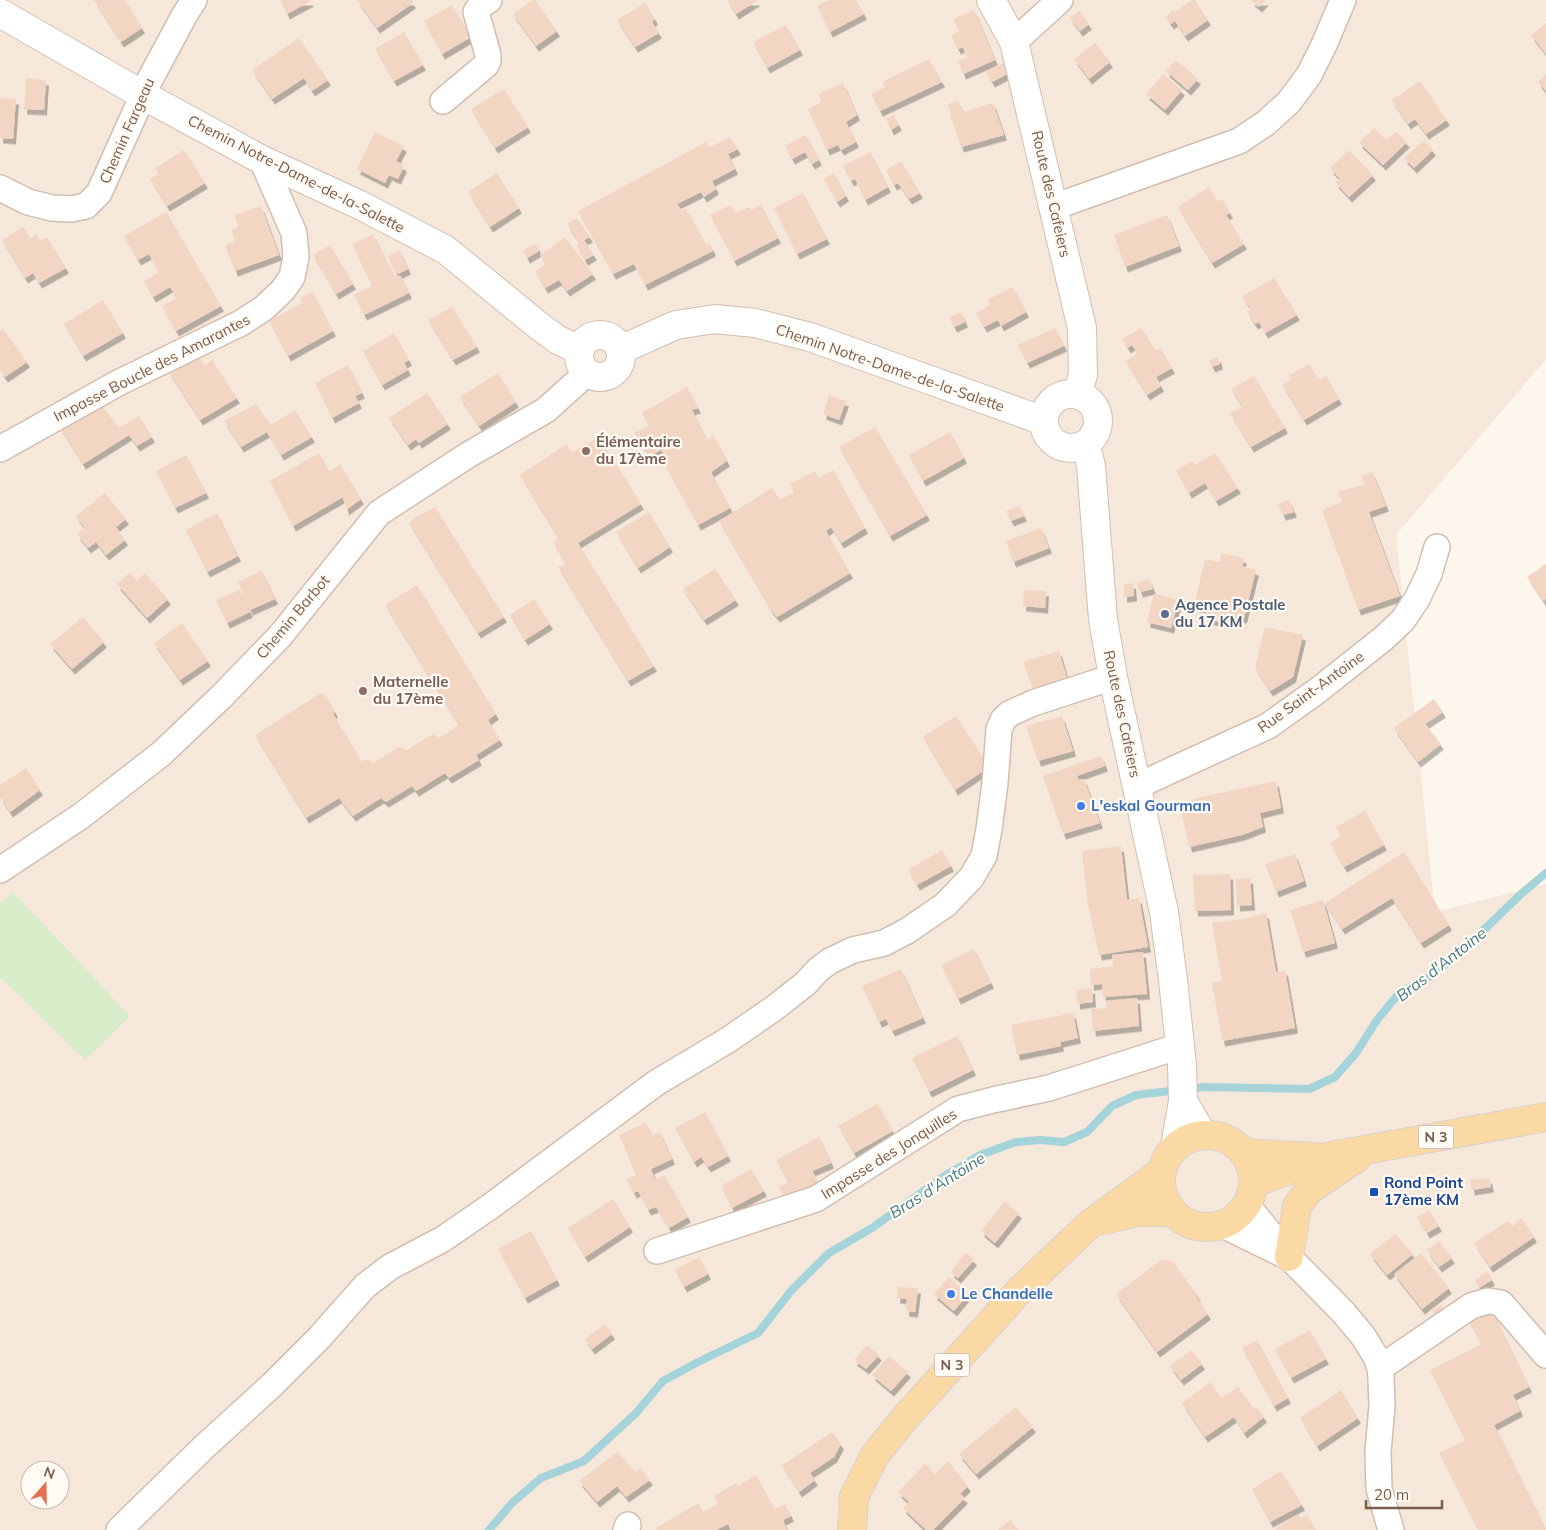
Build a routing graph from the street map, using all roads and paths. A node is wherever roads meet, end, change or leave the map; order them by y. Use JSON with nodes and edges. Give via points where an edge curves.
{"nodes":[{"id":1,"x":194,"y":0,"type":"edge"},
{"id":2,"x":490,"y":0,"type":"edge"},
{"id":3,"x":990,"y":0,"type":"edge"},
{"id":4,"x":1060,"y":0,"type":"edge"},
{"id":5,"x":1343,"y":0,"type":"edge"},
{"id":6,"x":0,"y":13,"type":"edge"},
{"id":7,"x":1014,"y":42,"type":"junction"},
{"id":8,"x":143,"y":95,"type":"junction"},
{"id":9,"x":443,"y":101,"type":"dead end"},
{"id":10,"x":262,"y":160,"type":"junction"},
{"id":11,"x":0,"y":188,"type":"edge"},
{"id":12,"x":1054,"y":207,"type":"junction"},
{"id":13,"x":584,"y":361,"type":"junction"},
{"id":14,"x":1077,"y":394,"type":"junction"},
{"id":15,"x":1044,"y":421,"type":"junction"},
{"id":16,"x":1086,"y":445,"type":"junction"},
{"id":17,"x":0,"y":449,"type":"edge"},
{"id":18,"x":1437,"y":547,"type":"dead end"},
{"id":19,"x":1113,"y":677,"type":"junction"},
{"id":20,"x":1137,"y":784,"type":"junction"},
{"id":21,"x":0,"y":870,"type":"edge"},
{"id":22,"x":1181,"y":1056,"type":"junction"},
{"id":23,"x":1183,"y":1101,"type":"junction"},
{"id":24,"x":1546,"y":1117,"type":"edge"},
{"id":25,"x":1202,"y":1134,"type":"junction"},
{"id":26,"x":1174,"y":1147,"type":"junction"},
{"id":27,"x":1371,"y":1148,"type":"junction"},
{"id":28,"x":1244,"y":1153,"type":"junction"},
{"id":29,"x":1326,"y":1157,"type":"junction"},
{"id":30,"x":1161,"y":1172,"type":"junction"},
{"id":31,"x":1250,"y":1194,"type":"junction"},
{"id":32,"x":1173,"y":1212,"type":"junction"},
{"id":33,"x":1091,"y":1223,"type":"junction"},
{"id":34,"x":1221,"y":1224,"type":"junction"},
{"id":35,"x":658,"y":1252,"type":"dead end"},
{"id":36,"x":1289,"y":1257,"type":"junction"},
{"id":37,"x":1546,"y":1355,"type":"edge"},
{"id":38,"x":1380,"y":1368,"type":"junction"},
{"id":39,"x":119,"y":1530,"type":"edge"},
{"id":40,"x":852,"y":1530,"type":"edge"},
{"id":41,"x":1391,"y":1530,"type":"edge"}],
"edges":[{"from":1,"to":8,"type":"street","name":"Chemin Fargeau"},
{"from":2,"to":9,"type":"street","via":[[478,9],[476,15],[488,61]]},
{"from":3,"to":7,"type":"street","name":"Route des Cafeiers"},
{"from":4,"to":7,"type":"street"},
{"from":5,"to":12,"type":"street","via":[[1308,75],[1289,102],[1266,123],[1239,141]]},
{"from":6,"to":8,"type":"street","name":"Chemin Notre-Dame-de-la-Salette"},
{"from":7,"to":12,"type":"street","name":"Route des Cafeiers"},
{"from":8,"to":10,"type":"street","name":"Chemin Notre-Dame-de-la-Salette"},
{"from":8,"to":11,"type":"street","name":"Chemin Fargeau","via":[[99,194],[86,206],[52,208],[28,202]]},
{"from":10,"to":13,"type":"street","name":"Chemin Notre-Dame-de-la-Salette","via":[[360,205],[446,250]]},
{"from":10,"to":17,"type":"street","name":"Impasse Boucle des Amarantes","via":[[294,233],[296,257],[292,277],[283,290],[241,323],[118,383]]},
{"from":12,"to":14,"type":"street","name":"Route des Cafeiers","via":[[1082,328],[1083,375]]},
{"from":13,"to":15,"type":"street","name":"Chemin Notre-Dame-de-la-Salette","via":[[587,339],[593,336],[612,338],[620,350],[676,326],[715,319],[756,323],[810,337]]},
{"from":13,"to":21,"type":"street","name":"Chemin Barbot","via":[[546,410],[468,455],[380,513],[280,636],[222,697],[161,754],[81,816]]},
{"from":14,"to":15,"type":"street","via":[[1060,396],[1053,401]]},
{"from":14,"to":16,"type":"street","via":[[1093,404],[1098,412],[1097,430]]},
{"from":15,"to":16,"type":"street","via":[[1046,433],[1058,445],[1068,448]]},
{"from":16,"to":19,"type":"street","name":"Route des Cafeiers","via":[[1091,466],[1103,619]]},
{"from":18,"to":20,"type":"street","name":"Rue Saint-Antoine","via":[[1418,600],[1403,620],[1317,691],[1268,726],[1148,782]]},
{"from":19,"to":20,"type":"street","name":"Route des Cafeiers"},
{"from":19,"to":39,"type":"street","via":[[1033,702],[1002,720],[984,856],[971,878],[945,906],[884,943],[853,950],[830,961],[773,1009],[656,1083],[491,1206],[443,1239],[390,1267],[365,1286],[272,1385]]},
{"from":20,"to":22,"type":"street","name":"Route des Cafeiers","via":[[1164,912]]},
{"from":22,"to":23,"type":"street","name":"Route des Cafeiers"},
{"from":22,"to":35,"type":"street","name":"Impasse des Jonquilles","via":[[958,1109],[816,1198]]},
{"from":23,"to":25,"type":"street","name":"Route des Cafeiers"},
{"from":23,"to":26,"type":"street","name":"Route des Cafeiers"},
{"from":24,"to":27,"type":"main road","number":"N 3"},
{"from":25,"to":26,"type":"main road","via":[[1187,1138]]},
{"from":25,"to":28,"type":"main road","via":[[1232,1142]]},
{"from":26,"to":30,"type":"main road","number":"N 3"},
{"from":27,"to":29,"type":"main road","number":"N 3"},
{"from":27,"to":36,"type":"main road","number":"N 3","via":[[1309,1190],[1297,1206]]},
{"from":28,"to":29,"type":"main road","number":"N 3"},
{"from":28,"to":31,"type":"main road","via":[[1251,1167]]},
{"from":29,"to":31,"type":"main road","number":"N 3"},
{"from":30,"to":32,"type":"main road","via":[[1165,1200]]},
{"from":30,"to":33,"type":"main road","number":"N 3"},
{"from":31,"to":34,"type":"main road","number":"N 3","via":[[1240,1213]]},
{"from":31,"to":36,"type":"street"},
{"from":32,"to":33,"type":"main road","number":"N 3","via":[[1137,1212]]},
{"from":32,"to":34,"type":"main road","number":"N 3","via":[[1195,1225]]},
{"from":33,"to":40,"type":"main road","number":"N 3","via":[[1019,1291],[875,1455],[854,1497]]},
{"from":34,"to":36,"type":"street"},
{"from":36,"to":38,"type":"street","via":[[1363,1336]]},
{"from":37,"to":38,"type":"street","via":[[1501,1303],[1488,1300],[1471,1306]]},
{"from":38,"to":41,"type":"street","via":[[1379,1489]]}]}
